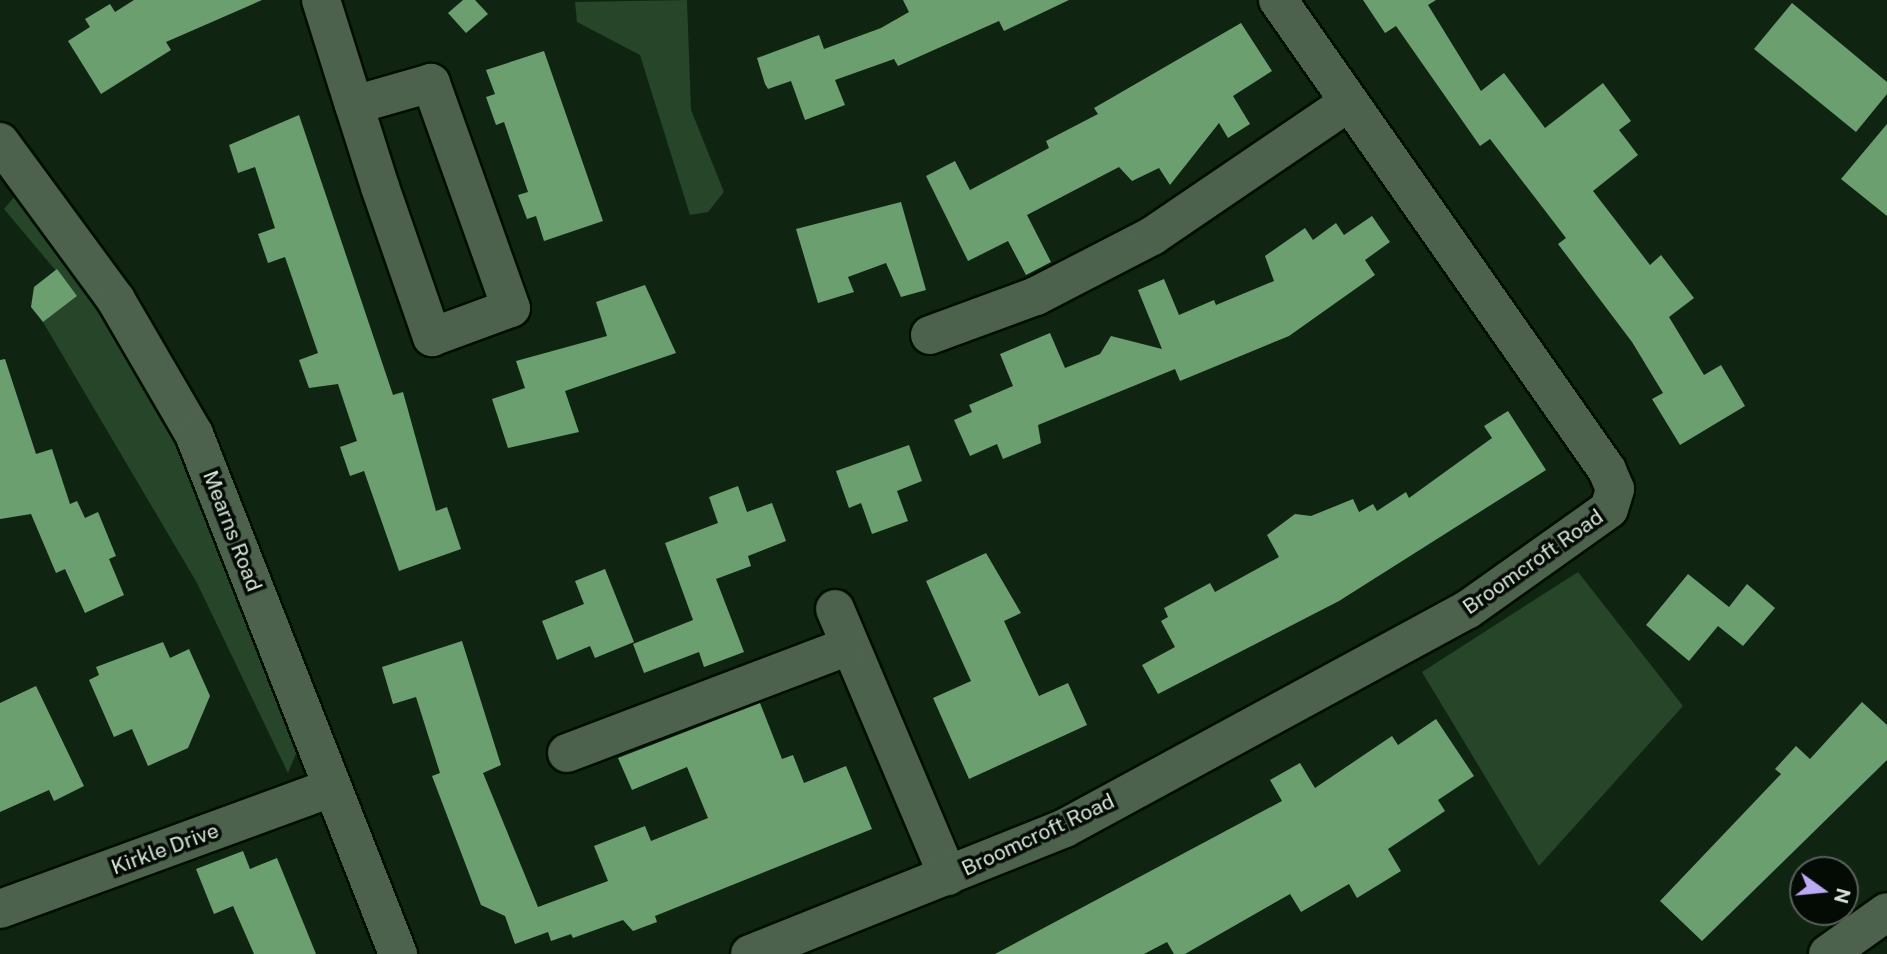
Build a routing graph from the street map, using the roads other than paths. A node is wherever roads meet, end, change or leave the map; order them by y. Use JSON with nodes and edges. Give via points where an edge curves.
{"nodes":[{"id":1,"x":321,"y":0,"type":"edge"},
{"id":2,"x":1278,"y":0,"type":"edge"},
{"id":3,"x":1348,"y":103,"type":"junction"},
{"id":4,"x":354,"y":105,"type":"junction"},
{"id":5,"x":0,"y":142,"type":"edge"},
{"id":6,"x":930,"y":333,"type":"dead end"},
{"id":7,"x":835,"y":609,"type":"dead end"},
{"id":8,"x":846,"y":647,"type":"junction"},
{"id":9,"x":567,"y":753,"type":"dead end"},
{"id":10,"x":330,"y":788,"type":"junction"},
{"id":11,"x":948,"y":876,"type":"junction"},
{"id":12,"x":0,"y":909,"type":"edge"},
{"id":13,"x":1887,"y":912,"type":"edge"},
{"id":14,"x":398,"y":954,"type":"edge"},
{"id":15,"x":750,"y":954,"type":"edge"},
{"id":16,"x":1828,"y":954,"type":"edge"}],
"edges":[{"from":1,"to":4,"type":"street"},
{"from":2,"to":3,"type":"street","name":"Broomcroft Road"},
{"from":3,"to":6,"type":"street","via":[[1152,236],[1036,296]]},
{"from":3,"to":11,"type":"street","name":"Broomcroft Road","via":[[1608,470],[1615,489],[1609,509],[1467,610],[1311,698],[1065,828]]},
{"from":4,"to":4,"type":"street","via":[[432,337],[511,307],[431,83]]},
{"from":5,"to":10,"type":"street","name":"Mearns Road","via":[[116,300],[194,434]]},
{"from":7,"to":8,"type":"street","name":"Broomcroft Road"},
{"from":8,"to":9,"type":"street"},
{"from":8,"to":11,"type":"street","name":"Broomcroft Road"},
{"from":10,"to":12,"type":"street","name":"Kirkle Drive"},
{"from":10,"to":14,"type":"street","name":"Mearns Road"},
{"from":11,"to":15,"type":"street","name":"Broomcroft Road"},
{"from":13,"to":16,"type":"street"}]}
